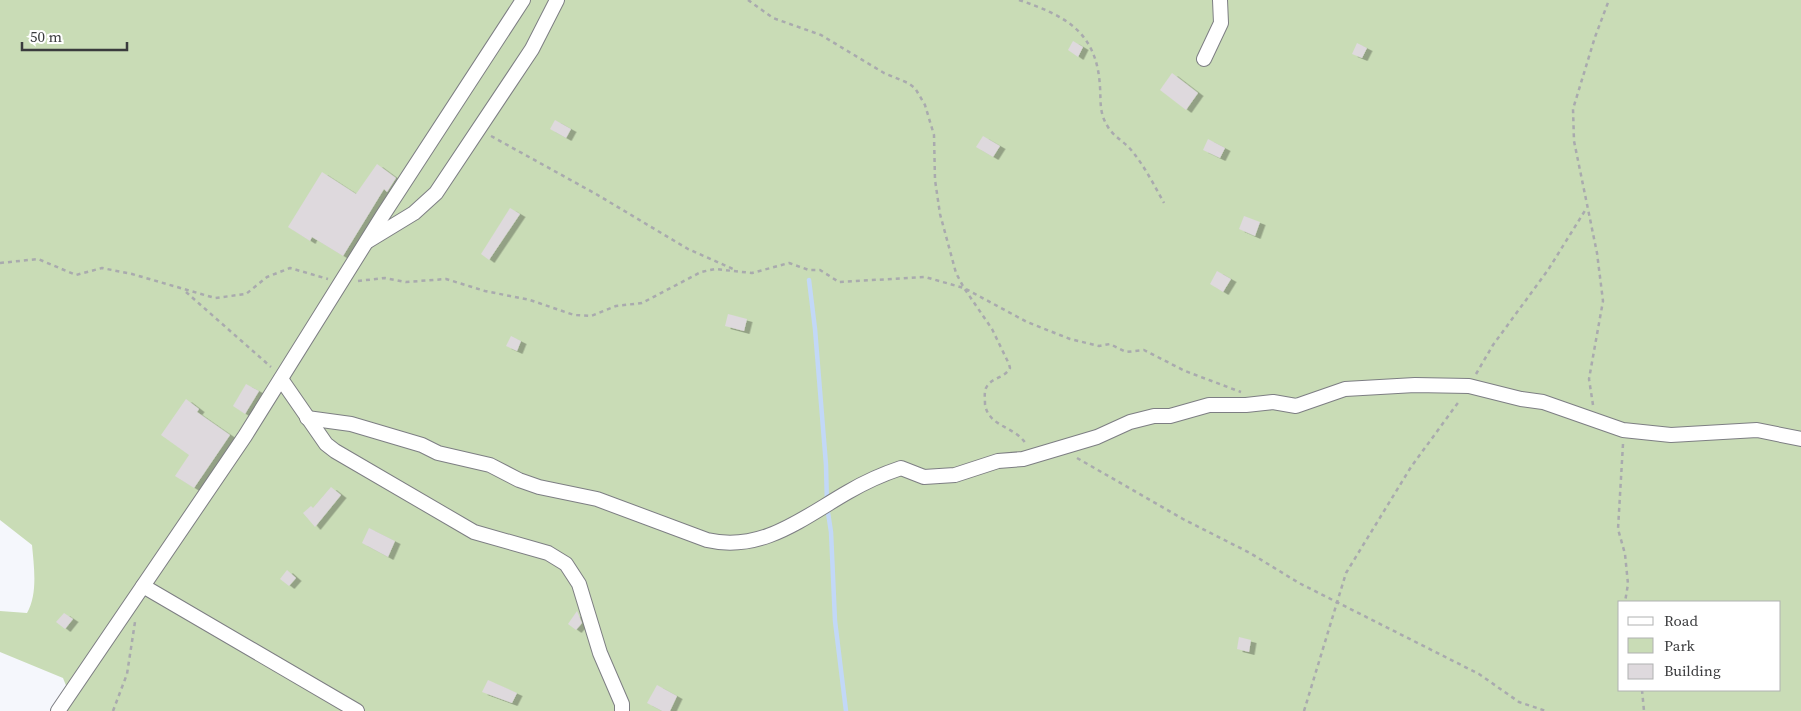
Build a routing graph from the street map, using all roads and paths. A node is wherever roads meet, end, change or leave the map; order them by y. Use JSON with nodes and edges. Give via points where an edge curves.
{"nodes":[{"id":1,"x":523,"y":0,"type":"edge"},
{"id":2,"x":557,"y":0,"type":"edge"},
{"id":3,"x":748,"y":0,"type":"edge"},
{"id":4,"x":1019,"y":0,"type":"edge"},
{"id":5,"x":1220,"y":0,"type":"edge"},
{"id":6,"x":1609,"y":0,"type":"edge"},
{"id":7,"x":1204,"y":59,"type":"dead end"},
{"id":8,"x":478,"y":129,"type":"junction"},
{"id":9,"x":1164,"y":203,"type":"dead end"},
{"id":10,"x":1586,"y":209,"type":"junction"},
{"id":11,"x":366,"y":243,"type":"junction"},
{"id":12,"x":0,"y":263,"type":"edge"},
{"id":13,"x":736,"y":271,"type":"junction"},
{"id":14,"x":341,"y":282,"type":"junction"},
{"id":15,"x":964,"y":288,"type":"junction"},
{"id":16,"x":184,"y":291,"type":"junction"},
{"id":17,"x":282,"y":379,"type":"junction"},
{"id":18,"x":1469,"y":386,"type":"junction"},
{"id":19,"x":1259,"y":403,"type":"junction"},
{"id":20,"x":307,"y":418,"type":"junction"},
{"id":21,"x":1597,"y":419,"type":"junction"},
{"id":22,"x":1623,"y":430,"type":"junction"},
{"id":23,"x":1801,"y":439,"type":"edge"},
{"id":24,"x":1057,"y":448,"type":"junction"},
{"id":25,"x":1038,"y":454,"type":"junction"},
{"id":26,"x":144,"y":586,"type":"junction"},
{"id":27,"x":1336,"y":601,"type":"junction"},
{"id":28,"x":1625,"y":601,"type":"edge"},
{"id":29,"x":135,"y":621,"type":"dead end"},
{"id":30,"x":1642,"y":691,"type":"edge"},
{"id":31,"x":58,"y":711,"type":"edge"},
{"id":32,"x":113,"y":711,"type":"edge"},
{"id":33,"x":357,"y":711,"type":"edge"},
{"id":34,"x":622,"y":711,"type":"edge"},
{"id":35,"x":1304,"y":711,"type":"edge"},
{"id":36,"x":1546,"y":711,"type":"edge"},
{"id":37,"x":1644,"y":711,"type":"edge"}],
"edges":[{"from":1,"to":11,"type":"street"},
{"from":2,"to":8,"type":"street","via":[[532,49]]},
{"from":3,"to":15,"type":"path","via":[[773,18],[821,36],[914,88],[925,105],[934,135],[933,159],[940,214],[956,273]]},
{"from":4,"to":9,"type":"path","via":[[1070,21],[1084,38],[1096,60],[1100,112],[1109,129],[1131,150]]},
{"from":5,"to":7,"type":"street","via":[[1221,23]]},
{"from":6,"to":10,"type":"path","via":[[1594,37],[1573,109],[1574,141]]},
{"from":8,"to":11,"type":"street","via":[[427,203]]},
{"from":8,"to":13,"type":"path","via":[[688,248]]},
{"from":10,"to":18,"type":"path","via":[[1548,270],[1493,345]]},
{"from":10,"to":21,"type":"path","via":[[1597,252],[1603,301],[1589,379]]},
{"from":11,"to":14,"type":"street"},
{"from":12,"to":16,"type":"path","via":[[38,259],[76,275],[102,268]]},
{"from":13,"to":14,"type":"path","via":[[715,269],[701,272],[642,303],[616,306],[591,316],[574,315],[530,300],[446,279],[406,282],[385,278]]},
{"from":13,"to":15,"type":"path","via":[[760,272],[789,263],[820,270],[839,282],[925,277]]},
{"from":14,"to":16,"type":"path","via":[[290,268],[267,276],[246,294],[215,298]]},
{"from":14,"to":17,"type":"street"},
{"from":15,"to":19,"type":"path","via":[[1027,322],[1070,339],[1098,346],[1110,344],[1126,352],[1144,350],[1185,371],[1238,390]]},
{"from":15,"to":25,"type":"path","via":[[992,328],[1010,368],[1004,376],[990,381],[985,389],[986,410],[993,420],[1013,431]]},
{"from":16,"to":17,"type":"path","via":[[234,337],[264,358]]},
{"from":17,"to":20,"type":"street"},
{"from":17,"to":26,"type":"street"},
{"from":18,"to":19,"type":"street","via":[[1364,387],[1335,391],[1296,406]]},
{"from":18,"to":21,"type":"street","via":[[1542,402]]},
{"from":18,"to":27,"type":"path","via":[[1411,467],[1361,546]]},
{"from":19,"to":24,"type":"street","via":[[1209,405],[1170,416],[1154,416]]},
{"from":20,"to":25,"type":"street","via":[[351,424],[422,445],[438,453],[490,465],[519,480],[597,499],[714,542],[754,541],[778,534],[849,492],[901,468],[924,477],[940,477]]},
{"from":20,"to":34,"type":"street","via":[[335,451],[474,532],[548,553],[566,564],[579,584]]},
{"from":21,"to":22,"type":"street"},
{"from":22,"to":23,"type":"street","via":[[1671,435],[1757,430]]},
{"from":22,"to":28,"type":"path","via":[[1618,529],[1628,584]]},
{"from":24,"to":25,"type":"street"},
{"from":24,"to":27,"type":"path"},
{"from":26,"to":31,"type":"street"},
{"from":26,"to":33,"type":"street"},
{"from":27,"to":35,"type":"path"},
{"from":27,"to":36,"type":"path","via":[[1479,674],[1519,702]]},
{"from":29,"to":32,"type":"path","via":[[127,674]]},
{"from":30,"to":37,"type":"path"}]}
